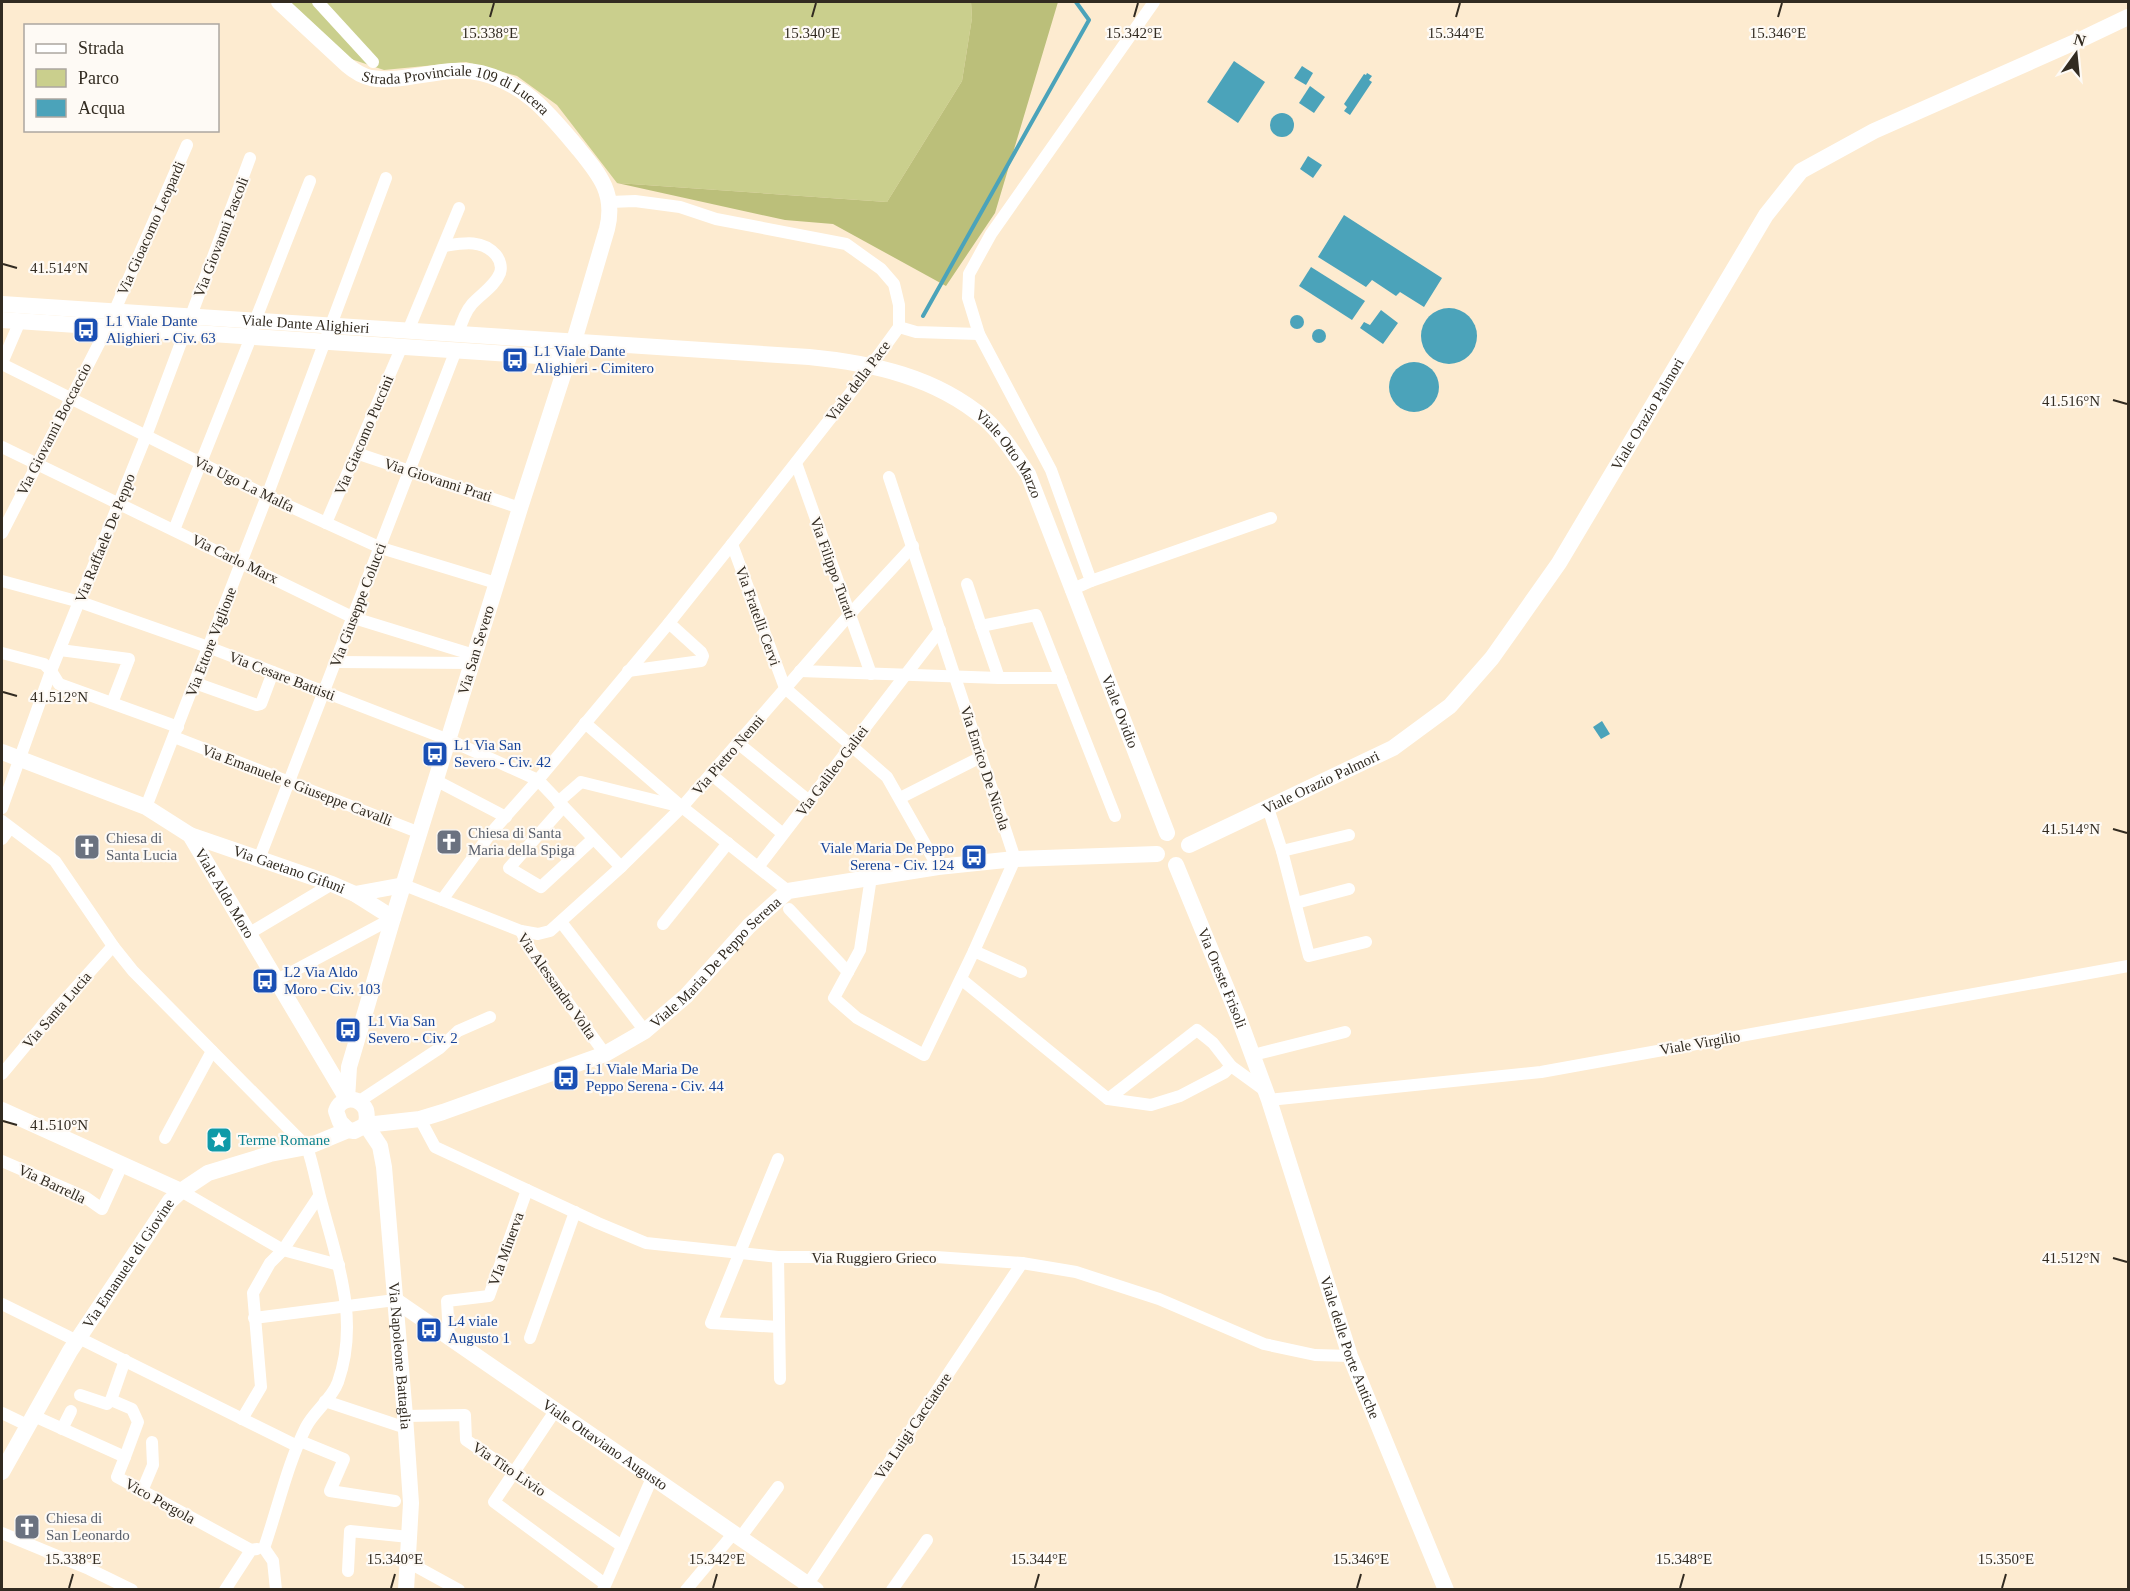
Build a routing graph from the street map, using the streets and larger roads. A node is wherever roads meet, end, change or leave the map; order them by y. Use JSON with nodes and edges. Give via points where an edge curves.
{"nodes":[{"id":1,"x":279,"y":2,"type":"edge"},
{"id":2,"x":318,"y":2,"type":"edge"},
{"id":3,"x":1154,"y":2,"type":"edge"},
{"id":4,"x":2128,"y":16,"type":"edge"},
{"id":5,"x":373,"y":62,"type":"dead end"},
{"id":6,"x":187,"y":145,"type":"dead end"},
{"id":7,"x":250,"y":158,"type":"dead end"},
{"id":8,"x":386,"y":178,"type":"dead end"},
{"id":9,"x":310,"y":181,"type":"dead end"},
{"id":10,"x":610,"y":202,"type":"junction"},
{"id":11,"x":459,"y":208,"type":"dead end"},
{"id":12,"x":444,"y":246,"type":"junction"},
{"id":13,"x":2,"y":304,"type":"edge"},
{"id":14,"x":191,"y":316,"type":"junction"},
{"id":15,"x":111,"y":319,"type":"junction"},
{"id":16,"x":2,"y":320,"type":"edge"},
{"id":17,"x":20,"y":321,"type":"junction"},
{"id":18,"x":899,"y":327,"type":"junction"},
{"id":19,"x":253,"y":329,"type":"junction"},
{"id":20,"x":185,"y":332,"type":"junction"},
{"id":21,"x":329,"y":334,"type":"junction"},
{"id":22,"x":979,"y":334,"type":"junction"},
{"id":23,"x":405,"y":339,"type":"junction"},
{"id":24,"x":574,"y":341,"type":"junction"},
{"id":25,"x":457,"y":342,"type":"junction"},
{"id":26,"x":568,"y":358,"type":"junction"},
{"id":27,"x":2,"y":363,"type":"edge"},
{"id":28,"x":70,"y":398,"type":"junction"},
{"id":29,"x":146,"y":436,"type":"junction"},
{"id":30,"x":2,"y":447,"type":"edge"},
{"id":31,"x":356,"y":453,"type":"junction"},
{"id":32,"x":796,"y":463,"type":"junction"},
{"id":33,"x":36,"y":464,"type":"junction"},
{"id":34,"x":201,"y":464,"type":"junction"},
{"id":35,"x":409,"y":471,"type":"junction"},
{"id":36,"x":890,"y":477,"type":"dead end"},
{"id":37,"x":267,"y":496,"type":"junction"},
{"id":38,"x":119,"y":504,"type":"junction"},
{"id":39,"x":520,"y":508,"type":"junction"},
{"id":40,"x":1271,"y":518,"type":"dead end"},
{"id":41,"x":326,"y":523,"type":"junction"},
{"id":42,"x":174,"y":530,"type":"junction"},
{"id":43,"x":2,"y":533,"type":"edge"},
{"id":44,"x":732,"y":544,"type":"junction"},
{"id":45,"x":913,"y":546,"type":"junction"},
{"id":46,"x":381,"y":548,"type":"junction"},
{"id":47,"x":242,"y":563,"type":"junction"},
{"id":48,"x":2,"y":581,"type":"edge"},
{"id":49,"x":1091,"y":581,"type":"junction"},
{"id":50,"x":496,"y":583,"type":"junction"},
{"id":51,"x":968,"y":584,"type":"dead end"},
{"id":52,"x":1071,"y":590,"type":"junction"},
{"id":53,"x":80,"y":602,"type":"junction"},
{"id":54,"x":850,"y":614,"type":"junction"},
{"id":55,"x":354,"y":618,"type":"junction"},
{"id":56,"x":669,"y":623,"type":"junction"},
{"id":57,"x":981,"y":626,"type":"junction"},
{"id":58,"x":940,"y":630,"type":"junction"},
{"id":59,"x":208,"y":647,"type":"junction"},
{"id":60,"x":60,"y":650,"type":"junction"},
{"id":61,"x":2,"y":653,"type":"edge"},
{"id":62,"x":473,"y":659,"type":"junction"},
{"id":63,"x":337,"y":662,"type":"junction"},
{"id":64,"x":51,"y":671,"type":"junction"},
{"id":65,"x":800,"y":671,"type":"junction"},
{"id":66,"x":273,"y":672,"type":"junction"},
{"id":67,"x":628,"y":672,"type":"junction"},
{"id":68,"x":871,"y":674,"type":"junction"},
{"id":69,"x":905,"y":675,"type":"junction"},
{"id":70,"x":956,"y":677,"type":"junction"},
{"id":71,"x":999,"y":678,"type":"junction"},
{"id":72,"x":1061,"y":678,"type":"junction"},
{"id":73,"x":195,"y":682,"type":"junction"},
{"id":74,"x":785,"y":688,"type":"junction"},
{"id":75,"x":324,"y":692,"type":"junction"},
{"id":76,"x":112,"y":703,"type":"junction"},
{"id":77,"x":585,"y":723,"type":"junction"},
{"id":78,"x":176,"y":732,"type":"junction"},
{"id":79,"x":450,"y":740,"type":"junction"},
{"id":80,"x":739,"y":744,"type":"junction"},
{"id":81,"x":851,"y":746,"type":"junction"},
{"id":82,"x":2,"y":753,"type":"edge"},
{"id":83,"x":981,"y":758,"type":"junction"},
{"id":84,"x":20,"y":759,"type":"junction"},
{"id":85,"x":712,"y":775,"type":"junction"},
{"id":86,"x":538,"y":780,"type":"junction"},
{"id":87,"x":437,"y":781,"type":"junction"},
{"id":88,"x":290,"y":782,"type":"junction"},
{"id":89,"x":900,"y":798,"type":"junction"},
{"id":90,"x":809,"y":801,"type":"junction"},
{"id":91,"x":560,"y":805,"type":"junction"},
{"id":92,"x":146,"y":807,"type":"junction"},
{"id":93,"x":682,"y":807,"type":"junction"},
{"id":94,"x":2,"y":808,"type":"edge"},
{"id":95,"x":1268,"y":808,"type":"junction"},
{"id":96,"x":1114,"y":816,"type":"dead end"},
{"id":97,"x":506,"y":817,"type":"junction"},
{"id":98,"x":5,"y":825,"type":"edge"},
{"id":99,"x":420,"y":833,"type":"junction"},
{"id":100,"x":1167,"y":833,"type":"junction"},
{"id":101,"x":783,"y":834,"type":"junction"},
{"id":102,"x":190,"y":835,"type":"junction"},
{"id":103,"x":1349,"y":835,"type":"dead end"},
{"id":104,"x":2,"y":839,"type":"edge"},
{"id":105,"x":593,"y":839,"type":"junction"},
{"id":106,"x":728,"y":843,"type":"junction"},
{"id":107,"x":1189,"y":845,"type":"junction"},
{"id":108,"x":1282,"y":851,"type":"junction"},
{"id":109,"x":1157,"y":854,"type":"junction"},
{"id":110,"x":259,"y":859,"type":"junction"},
{"id":111,"x":1015,"y":859,"type":"junction"},
{"id":112,"x":1176,"y":865,"type":"junction"},
{"id":113,"x":621,"y":867,"type":"junction"},
{"id":114,"x":758,"y":867,"type":"junction"},
{"id":115,"x":938,"y":867,"type":"junction"},
{"id":116,"x":871,"y":878,"type":"junction"},
{"id":117,"x":332,"y":884,"type":"junction"},
{"id":118,"x":404,"y":885,"type":"junction"},
{"id":119,"x":1349,"y":889,"type":"dead end"},
{"id":120,"x":788,"y":891,"type":"junction"},
{"id":121,"x":355,"y":894,"type":"junction"},
{"id":122,"x":442,"y":900,"type":"junction"},
{"id":123,"x":1296,"y":903,"type":"junction"},
{"id":124,"x":789,"y":909,"type":"dead end"},
{"id":125,"x":393,"y":918,"type":"junction"},
{"id":126,"x":561,"y":922,"type":"junction"},
{"id":127,"x":663,"y":924,"type":"dead end"},
{"id":128,"x":521,"y":931,"type":"junction"},
{"id":129,"x":248,"y":934,"type":"junction"},
{"id":130,"x":1366,"y":942,"type":"dead end"},
{"id":131,"x":113,"y":946,"type":"junction"},
{"id":132,"x":974,"y":951,"type":"junction"},
{"id":133,"x":2128,"y":966,"type":"edge"},
{"id":134,"x":848,"y":972,"type":"junction"},
{"id":135,"x":1021,"y":972,"type":"dead end"},
{"id":136,"x":961,"y":979,"type":"junction"},
{"id":137,"x":275,"y":981,"type":"junction"},
{"id":138,"x":490,"y":1017,"type":"dead end"},
{"id":139,"x":645,"y":1031,"type":"junction"},
{"id":140,"x":1345,"y":1032,"type":"dead end"},
{"id":141,"x":212,"y":1051,"type":"junction"},
{"id":142,"x":605,"y":1054,"type":"junction"},
{"id":143,"x":1253,"y":1055,"type":"junction"},
{"id":144,"x":1231,"y":1066,"type":"junction"},
{"id":145,"x":2,"y":1074,"type":"edge"},
{"id":146,"x":1266,"y":1095,"type":"junction"},
{"id":147,"x":1108,"y":1099,"type":"junction"},
{"id":148,"x":2,"y":1110,"type":"edge"},
{"id":149,"x":355,"y":1110,"type":"junction"},
{"id":150,"x":420,"y":1119,"type":"junction"},
{"id":151,"x":397,"y":1122,"type":"junction"},
{"id":152,"x":165,"y":1138,"type":"dead end"},
{"id":153,"x":326,"y":1139,"type":"junction"},
{"id":154,"x":380,"y":1146,"type":"junction"},
{"id":155,"x":307,"y":1147,"type":"junction"},
{"id":156,"x":778,"y":1159,"type":"dead end"},
{"id":157,"x":2,"y":1161,"type":"edge"},
{"id":158,"x":122,"y":1165,"type":"junction"},
{"id":159,"x":527,"y":1190,"type":"junction"},
{"id":160,"x":181,"y":1191,"type":"junction"},
{"id":161,"x":319,"y":1196,"type":"junction"},
{"id":162,"x":575,"y":1212,"type":"junction"},
{"id":163,"x":283,"y":1250,"type":"junction"},
{"id":164,"x":739,"y":1253,"type":"junction"},
{"id":165,"x":778,"y":1257,"type":"junction"},
{"id":166,"x":1022,"y":1263,"type":"junction"},
{"id":167,"x":339,"y":1269,"type":"junction"},
{"id":168,"x":395,"y":1300,"type":"junction"},
{"id":169,"x":2,"y":1304,"type":"edge"},
{"id":170,"x":347,"y":1307,"type":"junction"},
{"id":171,"x":254,"y":1318,"type":"junction"},
{"id":172,"x":779,"y":1327,"type":"junction"},
{"id":173,"x":449,"y":1336,"type":"junction"},
{"id":174,"x":530,"y":1338,"type":"dead end"},
{"id":175,"x":78,"y":1339,"type":"junction"},
{"id":176,"x":1350,"y":1356,"type":"junction"},
{"id":177,"x":125,"y":1360,"type":"junction"},
{"id":178,"x":780,"y":1379,"type":"dead end"},
{"id":179,"x":80,"y":1395,"type":"dead end"},
{"id":180,"x":111,"y":1400,"type":"junction"},
{"id":181,"x":325,"y":1401,"type":"junction"},
{"id":182,"x":71,"y":1411,"type":"dead end"},
{"id":183,"x":555,"y":1411,"type":"junction"},
{"id":184,"x":2,"y":1413,"type":"edge"},
{"id":185,"x":242,"y":1419,"type":"junction"},
{"id":186,"x":32,"y":1421,"type":"junction"},
{"id":187,"x":406,"y":1422,"type":"junction"},
{"id":188,"x":62,"y":1429,"type":"junction"},
{"id":189,"x":152,"y":1442,"type":"dead end"},
{"id":190,"x":299,"y":1444,"type":"junction"},
{"id":191,"x":125,"y":1457,"type":"junction"},
{"id":192,"x":2,"y":1472,"type":"edge"},
{"id":193,"x":514,"y":1472,"type":"junction"},
{"id":194,"x":652,"y":1478,"type":"junction"},
{"id":195,"x":778,"y":1487,"type":"dead end"},
{"id":196,"x":142,"y":1491,"type":"junction"},
{"id":197,"x":395,"y":1500,"type":"dead end"},
{"id":198,"x":2,"y":1533,"type":"edge"},
{"id":199,"x":737,"y":1536,"type":"junction"},
{"id":200,"x":409,"y":1537,"type":"junction"},
{"id":201,"x":927,"y":1540,"type":"dead end"},
{"id":202,"x":622,"y":1546,"type":"junction"},
{"id":203,"x":264,"y":1548,"type":"junction"},
{"id":204,"x":251,"y":1550,"type":"junction"},
{"id":205,"x":408,"y":1562,"type":"junction"},
{"id":206,"x":348,"y":1570,"type":"dead end"},
{"id":207,"x":604,"y":1587,"type":"edge"},
{"id":208,"x":809,"y":1588,"type":"edge"},
{"id":209,"x":132,"y":1590,"type":"edge"},
{"id":210,"x":225,"y":1590,"type":"edge"},
{"id":211,"x":276,"y":1590,"type":"edge"},
{"id":212,"x":406,"y":1590,"type":"edge"},
{"id":213,"x":459,"y":1590,"type":"edge"},
{"id":214,"x":686,"y":1590,"type":"edge"},
{"id":215,"x":892,"y":1590,"type":"edge"},
{"id":216,"x":1446,"y":1590,"type":"edge"}],
"edges":[{"from":1,"to":10,"type":"street","name":"Strada Provinciale 109 di Lucera","via":[[347,65],[371,78],[479,72],[520,89],[540,104],[584,155],[603,181]]},
{"from":2,"to":5,"type":"street"},
{"from":3,"to":22,"type":"street","via":[[991,234],[969,274],[968,298]]},
{"from":4,"to":95,"type":"street","name":"Viale Orazio Palmori","via":[[1874,131],[1801,171],[1766,215],[1559,563],[1492,658],[1450,706],[1393,748]]},
{"from":6,"to":15,"type":"street","name":"Via Gioacomo Leopardi"},
{"from":7,"to":14,"type":"street","name":"Via Giovanni Pascoli"},
{"from":8,"to":21,"type":"street","name":"Via Ettore Viglione"},
{"from":9,"to":19,"type":"street"},
{"from":10,"to":18,"type":"street","name":"Viale della Pace","via":[[680,207],[716,219],[846,244],[894,284]]},
{"from":10,"to":24,"type":"street","name":"Via San Severo","via":[[607,229]]},
{"from":11,"to":12,"type":"street","name":"Via Giacomo Puccini"},
{"from":12,"to":23,"type":"street","name":"Via Giacomo Puccini"},
{"from":12,"to":25,"type":"street","name":"Via Giuseppe Colucci","via":[[480,244],[490,248],[499,259],[500,272],[490,288],[471,305]]},
{"from":13,"to":15,"type":"street","name":"Viale Dante Alighieri"},
{"from":14,"to":15,"type":"street","name":"Viale Dante Alighieri"},
{"from":14,"to":19,"type":"street","name":"Viale Dante Alighieri"},
{"from":14,"to":20,"type":"street","name":"Via Raffaele De Peppo"},
{"from":15,"to":17,"type":"street","name":"Viale Dante Alighieri"},
{"from":15,"to":20,"type":"street","name":"Viale Dante Alighieri"},
{"from":15,"to":28,"type":"street","name":"Via Giovanni Boccaccio"},
{"from":16,"to":17,"type":"street","name":"Viale Dante Alighieri"},
{"from":17,"to":27,"type":"street"},
{"from":18,"to":22,"type":"street","via":[[916,332]]},
{"from":18,"to":32,"type":"street","name":"Viale della Pace"},
{"from":19,"to":20,"type":"street","name":"Viale Dante Alighieri"},
{"from":19,"to":21,"type":"street","name":"Viale Dante Alighieri"},
{"from":19,"to":34,"type":"street"},
{"from":20,"to":29,"type":"street","name":"Via Raffaele De Peppo"},
{"from":21,"to":23,"type":"street","name":"Viale Dante Alighieri"},
{"from":21,"to":37,"type":"street","name":"Via Ettore Viglione"},
{"from":22,"to":49,"type":"street","via":[[1051,471]]},
{"from":23,"to":25,"type":"street","name":"Viale Dante Alighieri"},
{"from":23,"to":31,"type":"street","name":"Via Giacomo Puccini"},
{"from":24,"to":25,"type":"street","name":"Viale Dante Alighieri"},
{"from":24,"to":26,"type":"street","name":"Via San Severo"},
{"from":24,"to":52,"type":"street","name":"Viale Otto Marzo","via":[[809,357],[858,363],[915,378],[968,406],[987,420],[1009,447],[1028,474]]},
{"from":25,"to":26,"type":"street","name":"Viale Dante Alighieri"},
{"from":25,"to":35,"type":"street","name":"Via Giuseppe Colucci"},
{"from":26,"to":39,"type":"street","name":"Via San Severo"},
{"from":27,"to":28,"type":"street","name":"Via Ugo La Malfa"},
{"from":28,"to":29,"type":"street","name":"Via Ugo La Malfa"},
{"from":28,"to":33,"type":"street","name":"Via Giovanni Boccaccio"},
{"from":29,"to":34,"type":"street","name":"Via Ugo La Malfa"},
{"from":29,"to":38,"type":"street","name":"Via Raffaele De Peppo"},
{"from":30,"to":33,"type":"street","name":"Via Carlo Marx"},
{"from":31,"to":35,"type":"street","name":"Via Giovanni Prati"},
{"from":31,"to":41,"type":"street","name":"Via Giacomo Puccini"},
{"from":32,"to":44,"type":"street","name":"Viale della Pace"},
{"from":32,"to":54,"type":"street","name":"Via Filippo Turati"},
{"from":33,"to":38,"type":"street","name":"Via Carlo Marx"},
{"from":33,"to":43,"type":"street","name":"Via Giovanni Boccaccio"},
{"from":34,"to":37,"type":"street","name":"Via Ugo La Malfa"},
{"from":34,"to":42,"type":"street"},
{"from":35,"to":39,"type":"street","name":"Via Giovanni Prati"},
{"from":35,"to":46,"type":"street","name":"Via Giuseppe Colucci"},
{"from":36,"to":45,"type":"street","name":"Via Enrico De Nicola"},
{"from":37,"to":41,"type":"street","name":"Via Ugo La Malfa"},
{"from":37,"to":47,"type":"street","name":"Via Ettore Viglione"},
{"from":38,"to":42,"type":"street","name":"Via Carlo Marx"},
{"from":38,"to":53,"type":"street","name":"Via Raffaele De Peppo"},
{"from":39,"to":50,"type":"street","name":"Via San Severo"},
{"from":40,"to":49,"type":"street"},
{"from":41,"to":46,"type":"street","name":"Via Ugo La Malfa"},
{"from":42,"to":47,"type":"street","name":"Via Carlo Marx"},
{"from":44,"to":56,"type":"street","name":"Viale della Pace"},
{"from":44,"to":74,"type":"street","name":"Via Fratelli Cervi"},
{"from":45,"to":54,"type":"street","name":"Via Pietro Nenni"},
{"from":45,"to":58,"type":"street","name":"Via Enrico De Nicola"},
{"from":46,"to":50,"type":"street","name":"Via Ugo La Malfa"},
{"from":46,"to":55,"type":"street","name":"Via Giuseppe Colucci"},
{"from":47,"to":55,"type":"street","name":"Via Carlo Marx"},
{"from":47,"to":59,"type":"street","name":"Via Ettore Viglione"},
{"from":48,"to":53,"type":"street","name":"Via Cesare Battisti"},
{"from":49,"to":52,"type":"street"},
{"from":50,"to":62,"type":"street","name":"Via San Severo"},
{"from":51,"to":57,"type":"street"},
{"from":52,"to":100,"type":"street","name":"Viale Ovidio"},
{"from":53,"to":59,"type":"street","name":"Via Cesare Battisti"},
{"from":53,"to":60,"type":"street","name":"Via Raffaele De Peppo"},
{"from":54,"to":65,"type":"street","name":"Via Pietro Nenni"},
{"from":54,"to":68,"type":"street","name":"Via Filippo Turati"},
{"from":55,"to":62,"type":"street","name":"Via Carlo Marx"},
{"from":55,"to":63,"type":"street","name":"Via Giuseppe Colucci"},
{"from":56,"to":67,"type":"street","name":"Viale della Pace"},
{"from":56,"to":67,"type":"street","via":[[701,652],[701,661]]},
{"from":57,"to":71,"type":"street"},
{"from":57,"to":72,"type":"street","via":[[1036,615]]},
{"from":58,"to":69,"type":"street","name":"Via Galileo Galiei"},
{"from":58,"to":70,"type":"street","name":"Via Enrico De Nicola"},
{"from":59,"to":66,"type":"street","name":"Via Cesare Battisti"},
{"from":59,"to":73,"type":"street","name":"Via Ettore Viglione"},
{"from":60,"to":64,"type":"street","name":"Via Raffaele De Peppo"},
{"from":60,"to":76,"type":"street","via":[[129,659]]},
{"from":61,"to":64,"type":"street","name":"Via Emanuele e Giuseppe Cavalli","via":[[44,664]]},
{"from":62,"to":63,"type":"street"},
{"from":62,"to":79,"type":"street","name":"Via San Severo"},
{"from":63,"to":75,"type":"street","name":"Via Giuseppe Colucci"},
{"from":64,"to":76,"type":"street","name":"Via Emanuele e Giuseppe Cavalli","via":[[59,684]]},
{"from":64,"to":84,"type":"street","name":"Via Raffaele De Peppo"},
{"from":65,"to":68,"type":"street"},
{"from":65,"to":74,"type":"street","name":"Via Pietro Nenni"},
{"from":66,"to":73,"type":"street","via":[[261,704],[257,705]]},
{"from":66,"to":75,"type":"street","name":"Via Cesare Battisti"},
{"from":67,"to":77,"type":"street","name":"Viale della Pace"},
{"from":68,"to":69,"type":"street"},
{"from":69,"to":70,"type":"street"},
{"from":69,"to":81,"type":"street","name":"Via Galileo Galiei"},
{"from":70,"to":71,"type":"street"},
{"from":70,"to":83,"type":"street","name":"Via Enrico De Nicola"},
{"from":71,"to":72,"type":"street"},
{"from":72,"to":96,"type":"street"},
{"from":73,"to":78,"type":"street","name":"Via Ettore Viglione"},
{"from":74,"to":80,"type":"street","name":"Via Pietro Nenni"},
{"from":74,"to":81,"type":"street"},
{"from":75,"to":79,"type":"street","name":"Via Cesare Battisti"},
{"from":75,"to":88,"type":"street","name":"Via Giuseppe Colucci"},
{"from":76,"to":78,"type":"street","name":"Via Emanuele e Giuseppe Cavalli"},
{"from":77,"to":86,"type":"street","name":"Viale della Pace"},
{"from":77,"to":93,"type":"street"},
{"from":78,"to":88,"type":"street","name":"Via Emanuele e Giuseppe Cavalli"},
{"from":78,"to":92,"type":"street","name":"Via Ettore Viglione"},
{"from":79,"to":86,"type":"street","name":"Via Cesare Battisti"},
{"from":79,"to":87,"type":"street","name":"Via San Severo"},
{"from":80,"to":85,"type":"street","name":"Via Pietro Nenni"},
{"from":80,"to":90,"type":"street"},
{"from":81,"to":89,"type":"street","via":[[887,777]]},
{"from":81,"to":90,"type":"street","name":"Via Galileo Galiei"},
{"from":82,"to":84,"type":"street","name":"Viale Aldo Moro"},
{"from":83,"to":89,"type":"street"},
{"from":83,"to":111,"type":"street","name":"Via Enrico De Nicola"},
{"from":84,"to":92,"type":"street","name":"Viale Aldo Moro"},
{"from":84,"to":94,"type":"street","name":"Via Raffaele De Peppo"},
{"from":85,"to":93,"type":"street","name":"Via Pietro Nenni"},
{"from":85,"to":101,"type":"street"},
{"from":86,"to":91,"type":"street"},
{"from":86,"to":97,"type":"street","name":"Viale della Pace"},
{"from":87,"to":97,"type":"street"},
{"from":87,"to":99,"type":"street","name":"Via San Severo"},
{"from":88,"to":99,"type":"street","name":"Via Emanuele e Giuseppe Cavalli"},
{"from":88,"to":110,"type":"street","name":"Via Giuseppe Colucci"},
{"from":89,"to":115,"type":"street"},
{"from":90,"to":101,"type":"street","name":"Via Galileo Galiei"},
{"from":91,"to":93,"type":"street","via":[[581,782]]},
{"from":91,"to":105,"type":"street"},
{"from":91,"to":105,"type":"street","via":[[510,868],[541,886]]},
{"from":92,"to":102,"type":"street","name":"Viale Aldo Moro"},
{"from":93,"to":106,"type":"street"},
{"from":93,"to":113,"type":"street","name":"Via Pietro Nenni"},
{"from":95,"to":107,"type":"street","name":"Viale Orazio Palmori"},
{"from":95,"to":108,"type":"street"},
{"from":97,"to":122,"type":"street","name":"Viale della Pace"},
{"from":98,"to":104,"type":"street"},
{"from":98,"to":131,"type":"street","via":[[55,861]]},
{"from":99,"to":118,"type":"street","name":"Via San Severo"},
{"from":100,"to":107,"type":"street","via":[[1182,835]]},
{"from":100,"to":109,"type":"street","via":[[1157,842]]},
{"from":101,"to":114,"type":"street","name":"Via Galileo Galiei"},
{"from":102,"to":110,"type":"street","name":"Via Gaetano Gifuni"},
{"from":102,"to":129,"type":"street","name":"Viale Aldo Moro"},
{"from":103,"to":108,"type":"street"},
{"from":105,"to":113,"type":"street"},
{"from":106,"to":114,"type":"street"},
{"from":106,"to":127,"type":"street"},
{"from":107,"to":112,"type":"street","via":[[1187,858]]},
{"from":108,"to":123,"type":"street"},
{"from":109,"to":111,"type":"street","name":"Viale Maria De Peppo Serena"},
{"from":109,"to":112,"type":"street","via":[[1164,863]]},
{"from":110,"to":117,"type":"street","name":"Via Gaetano Gifuni"},
{"from":111,"to":115,"type":"street","name":"Viale Maria De Peppo Serena"},
{"from":111,"to":132,"type":"street"},
{"from":112,"to":143,"type":"street","name":"Via Oreste Frisoli"},
{"from":113,"to":126,"type":"street","name":"Via Pietro Nenni"},
{"from":114,"to":120,"type":"street"},
{"from":115,"to":116,"type":"street","name":"Viale Maria De Peppo Serena"},
{"from":116,"to":120,"type":"street","name":"Viale Maria De Peppo Serena"},
{"from":116,"to":134,"type":"street","via":[[860,950]]},
{"from":117,"to":121,"type":"street","name":"Via Gaetano Gifuni"},
{"from":117,"to":129,"type":"street"},
{"from":118,"to":121,"type":"street"},
{"from":118,"to":122,"type":"street","name":"Via Alessandro Volta"},
{"from":118,"to":125,"type":"street","name":"Via San Severo"},
{"from":119,"to":123,"type":"street"},
{"from":120,"to":139,"type":"street","name":"Viale Maria De Peppo Serena","via":[[749,926],[686,996]]},
{"from":121,"to":125,"type":"street","name":"Via Gaetano Gifuni"},
{"from":122,"to":128,"type":"street","name":"Via Alessandro Volta"},
{"from":123,"to":130,"type":"street","via":[[1309,956]]},
{"from":124,"to":134,"type":"street"},
{"from":125,"to":137,"type":"street"},
{"from":125,"to":149,"type":"street","name":"Via San Severo","via":[[349,1067]]},
{"from":126,"to":128,"type":"street","name":"Via Pietro Nenni","via":[[544,934]]},
{"from":126,"to":139,"type":"street"},
{"from":128,"to":142,"type":"street","name":"Via Alessandro Volta","via":[[531,951]]},
{"from":129,"to":137,"type":"street","name":"Viale Aldo Moro"},
{"from":131,"to":141,"type":"street"},
{"from":131,"to":145,"type":"street","name":"Via Santa Lucia"},
{"from":132,"to":135,"type":"street"},
{"from":132,"to":136,"type":"street"},
{"from":133,"to":146,"type":"street","name":"Viale Virgilio","via":[[1540,1072]]},
{"from":134,"to":136,"type":"street","via":[[834,998],[857,1018],[924,1055]]},
{"from":136,"to":147,"type":"street"},
{"from":137,"to":149,"type":"street","name":"Viale Aldo Moro"},
{"from":138,"to":149,"type":"street","via":[[458,1031],[441,1048]]},
{"from":139,"to":142,"type":"street","name":"Viale Maria De Peppo Serena"},
{"from":140,"to":143,"type":"street"},
{"from":141,"to":152,"type":"street"},
{"from":141,"to":155,"type":"street"},
{"from":142,"to":150,"type":"street","name":"Viale Maria De Peppo Serena"},
{"from":143,"to":146,"type":"street","name":"Via Oreste Frisoli"},
{"from":144,"to":146,"type":"street"},
{"from":144,"to":147,"type":"street","via":[[1180,1096],[1150,1105]]},
{"from":144,"to":147,"type":"street","via":[[1213,1042],[1197,1030]]},
{"from":146,"to":176,"type":"street","name":"Viale delle Porte Antiche"},
{"from":148,"to":158,"type":"street"},
{"from":149,"to":151,"type":"street","name":"Viale Maria De Peppo Serena"},
{"from":149,"to":153,"type":"street","name":"Via San Severo"},
{"from":149,"to":153,"type":"street","name":"Viale Maria De Peppo Serena","via":[[354,1131]]},
{"from":149,"to":154,"type":"street","name":"Via Napoleone Battaglia"},
{"from":150,"to":151,"type":"street","name":"Viale Maria De Peppo Serena"},
{"from":150,"to":159,"type":"street","name":"Via Ruggiero Grieco","via":[[435,1147]]},
{"from":151,"to":154,"type":"street"},
{"from":153,"to":155,"type":"street","name":"Viale Maria De Peppo Serena"},
{"from":154,"to":168,"type":"street","name":"Via Napoleone Battaglia"},
{"from":155,"to":160,"type":"street","name":"Via Emanuele di Giovine","via":[[208,1173]]},
{"from":155,"to":161,"type":"street"},
{"from":156,"to":164,"type":"street"},
{"from":157,"to":158,"type":"street","name":"Via Barrella","via":[[85,1197],[102,1209]]},
{"from":158,"to":160,"type":"street"},
{"from":159,"to":162,"type":"street","name":"Via Ruggiero Grieco"},
{"from":159,"to":173,"type":"street","name":"VIa Minerva","via":[[489,1296],[447,1301]]},
{"from":160,"to":163,"type":"street"},
{"from":160,"to":175,"type":"street","name":"Via Emanuele di Giovine","via":[[170,1201]]},
{"from":161,"to":163,"type":"street"},
{"from":161,"to":167,"type":"street"},
{"from":162,"to":164,"type":"street","name":"Via Ruggiero Grieco","via":[[646,1243]]},
{"from":162,"to":174,"type":"street"},
{"from":163,"to":167,"type":"street"},
{"from":163,"to":171,"type":"street","via":[[270,1263],[253,1293]]},
{"from":164,"to":165,"type":"street","name":"Via Ruggiero Grieco"},
{"from":164,"to":172,"type":"street","via":[[711,1323]]},
{"from":165,"to":166,"type":"street","name":"Via Ruggiero Grieco","via":[[936,1257]]},
{"from":165,"to":172,"type":"street"},
{"from":166,"to":176,"type":"street","name":"Via Ruggiero Grieco","via":[[1077,1272],[1159,1299],[1264,1344],[1315,1355]]},
{"from":166,"to":208,"type":"street","name":"Via Luigi Cacciatore"},
{"from":167,"to":170,"type":"street"},
{"from":168,"to":170,"type":"street"},
{"from":168,"to":173,"type":"street","name":"Viale Ottaviano Augusto"},
{"from":168,"to":187,"type":"street","name":"Via Napoleone Battaglia"},
{"from":169,"to":175,"type":"street"},
{"from":170,"to":171,"type":"street"},
{"from":170,"to":181,"type":"street","via":[[348,1337],[337,1384]]},
{"from":171,"to":185,"type":"street","via":[[261,1387]]},
{"from":172,"to":178,"type":"street"},
{"from":173,"to":183,"type":"street","name":"Viale Ottaviano Augusto"},
{"from":175,"to":177,"type":"street"},
{"from":175,"to":186,"type":"street","name":"Via Emanuele di Giovine"},
{"from":176,"to":216,"type":"street","name":"Viale delle Porte Antiche"},
{"from":177,"to":180,"type":"street"},
{"from":177,"to":185,"type":"street"},
{"from":179,"to":180,"type":"street","via":[[107,1404]]},
{"from":180,"to":191,"type":"street","via":[[132,1409],[138,1422]]},
{"from":181,"to":187,"type":"street"},
{"from":181,"to":190,"type":"street","via":[[307,1424]]},
{"from":182,"to":188,"type":"street"},
{"from":183,"to":193,"type":"street"},
{"from":183,"to":194,"type":"street","name":"Viale Ottaviano Augusto"},
{"from":184,"to":186,"type":"street","name":"Vico Pergola"},
{"from":185,"to":190,"type":"street"},
{"from":186,"to":188,"type":"street","name":"Vico Pergola"},
{"from":186,"to":192,"type":"street","name":"Via Emanuele di Giovine"},
{"from":187,"to":193,"type":"street","name":"Via Tito Livio","via":[[465,1415],[466,1440]]},
{"from":187,"to":200,"type":"street","name":"Via Napoleone Battaglia"},
{"from":188,"to":191,"type":"street","name":"Vico Pergola"},
{"from":189,"to":196,"type":"street","via":[[153,1464]]},
{"from":190,"to":197,"type":"street","via":[[344,1459],[330,1491]]},
{"from":190,"to":203,"type":"street"},
{"from":191,"to":196,"type":"street","name":"Vico Pergola","via":[[117,1477]]},
{"from":193,"to":202,"type":"street","name":"Via Tito Livio"},
{"from":193,"to":207,"type":"street","via":[[494,1502]]},
{"from":194,"to":199,"type":"street","name":"Viale Ottaviano Augusto"},
{"from":194,"to":202,"type":"street"},
{"from":195,"to":199,"type":"street"},
{"from":196,"to":204,"type":"street","name":"Vico Pergola"},
{"from":198,"to":209,"type":"street"},
{"from":199,"to":208,"type":"street","name":"Viale Ottaviano Augusto"},
{"from":199,"to":214,"type":"street"},
{"from":200,"to":205,"type":"street","name":"Via Napoleone Battaglia"},
{"from":200,"to":206,"type":"street","via":[[350,1531]]},
{"from":201,"to":215,"type":"street"},
{"from":202,"to":207,"type":"street"},
{"from":203,"to":204,"type":"street"},
{"from":203,"to":211,"type":"street","via":[[273,1561]]},
{"from":204,"to":210,"type":"street"},
{"from":205,"to":212,"type":"street","name":"Via Napoleone Battaglia"},
{"from":205,"to":213,"type":"street"}]}
